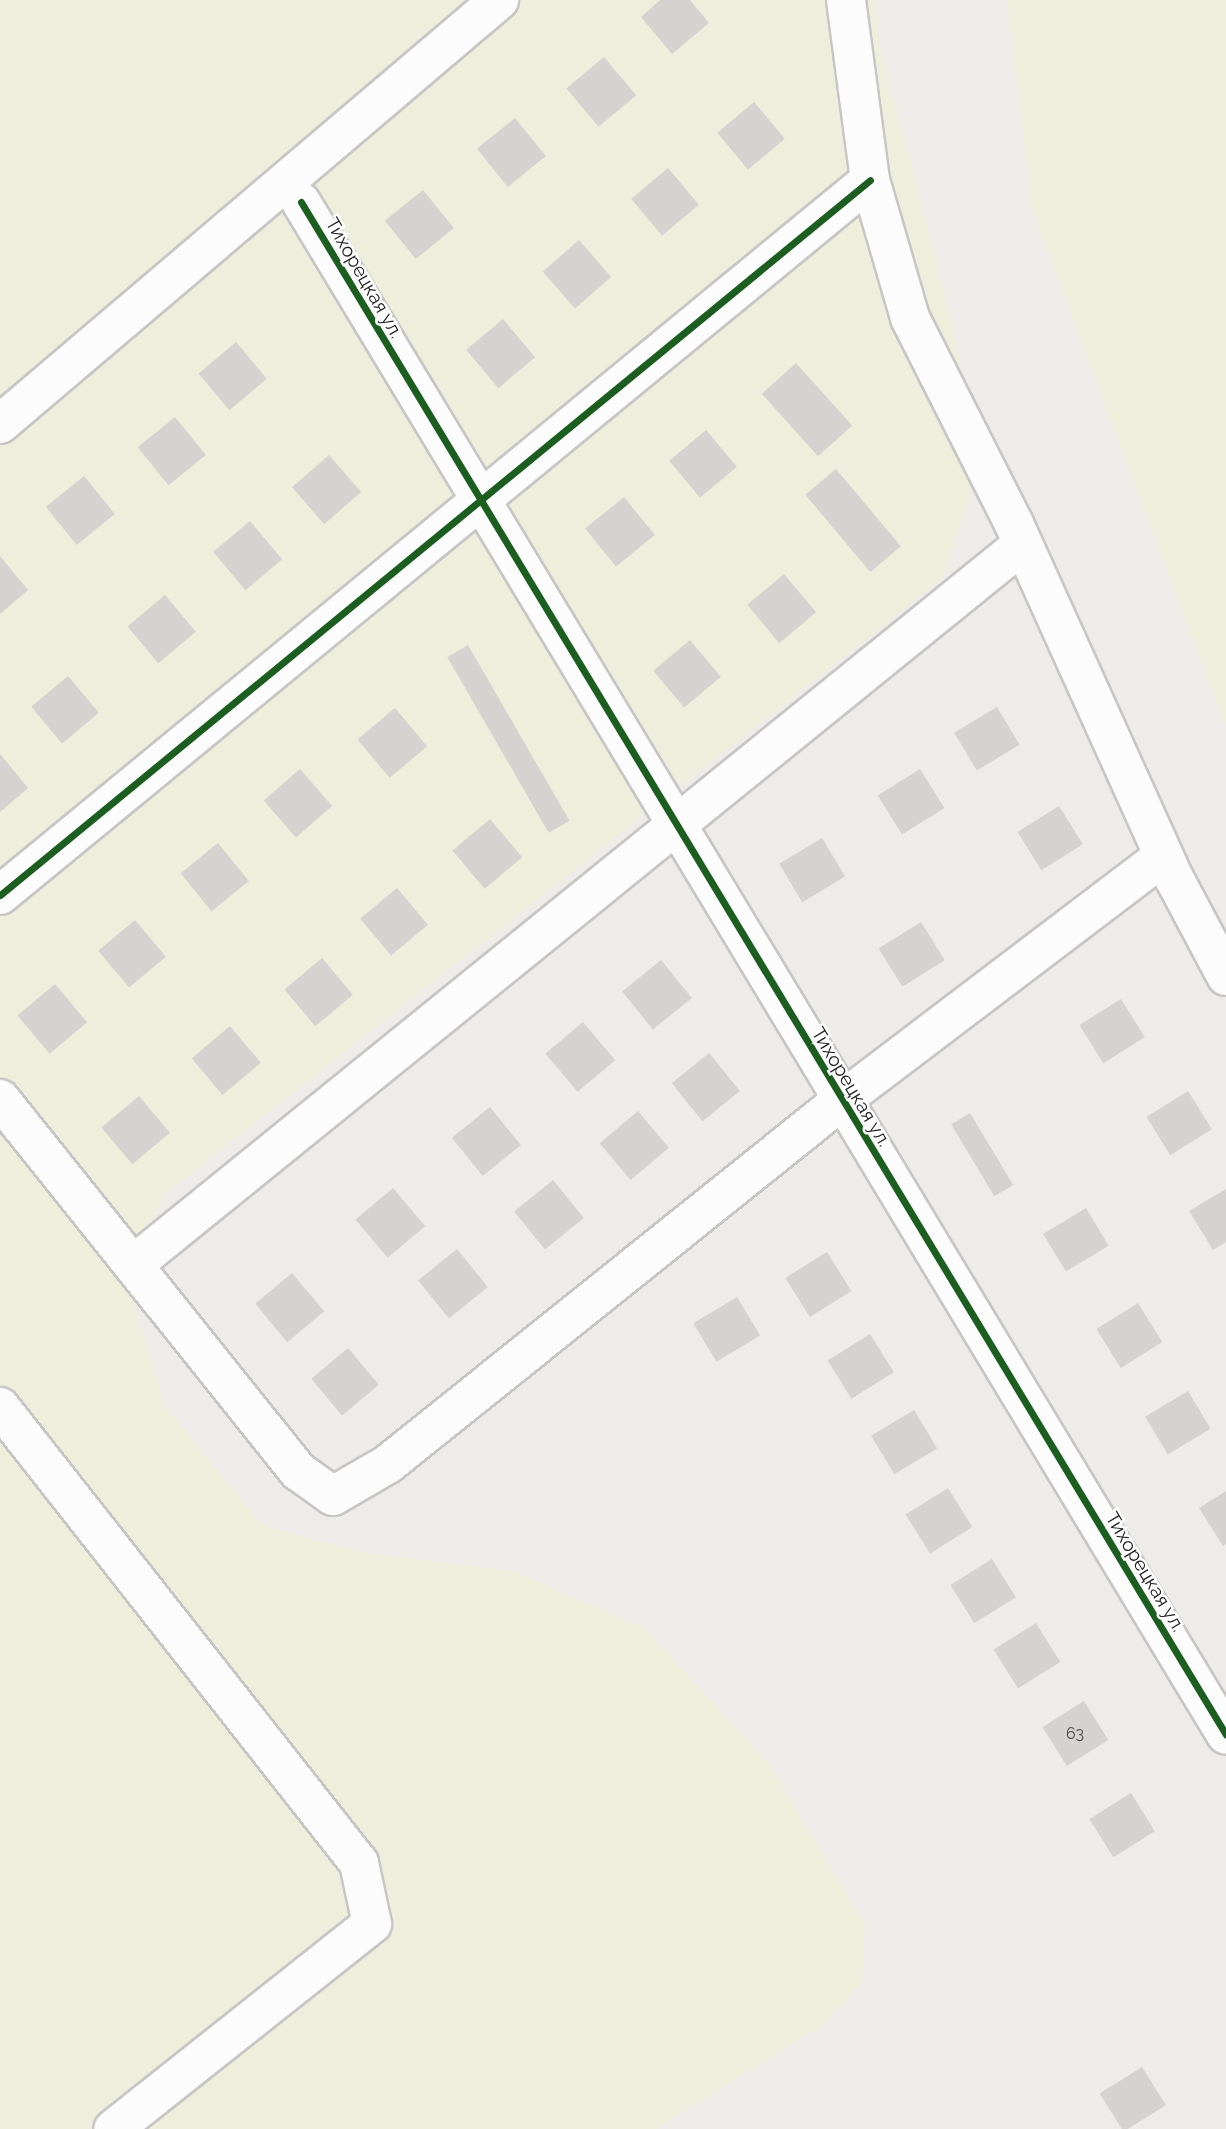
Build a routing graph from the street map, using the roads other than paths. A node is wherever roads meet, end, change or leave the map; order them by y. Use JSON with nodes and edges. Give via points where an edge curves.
{"nodes":[{"id":1,"x":499,"y":0,"type":"edge"},
{"id":2,"x":846,"y":0,"type":"edge"},
{"id":3,"x":870,"y":180,"type":"junction"},
{"id":4,"x":301,"y":202,"type":"dead end"},
{"id":5,"x":0,"y":424,"type":"edge"},
{"id":6,"x":478,"y":502,"type":"junction"},
{"id":7,"x":1023,"y":544,"type":"junction"},
{"id":8,"x":675,"y":828,"type":"junction"},
{"id":9,"x":1164,"y":856,"type":"junction"},
{"id":10,"x":0,"y":895,"type":"edge"},
{"id":11,"x":1226,"y":976,"type":"edge"},
{"id":12,"x":0,"y":1099,"type":"edge"},
{"id":13,"x":841,"y":1101,"type":"junction"},
{"id":14,"x":133,"y":1265,"type":"junction"},
{"id":15,"x":0,"y":1407,"type":"edge"},
{"id":16,"x":1226,"y":1735,"type":"edge"},
{"id":17,"x":113,"y":2129,"type":"edge"}],
"edges":[{"from":1,"to":5,"type":"street"},
{"from":2,"to":3,"type":"street"},
{"from":3,"to":6,"type":"street"},
{"from":3,"to":7,"type":"street","via":[[910,318]]},
{"from":4,"to":6,"type":"street","name":"Тихорецкая ул."},
{"from":6,"to":8,"type":"street","name":"Тихорецкая ул."},
{"from":6,"to":10,"type":"street"},
{"from":7,"to":8,"type":"street"},
{"from":7,"to":9,"type":"street"},
{"from":8,"to":13,"type":"street","name":"Тихорецкая ул."},
{"from":8,"to":14,"type":"street"},
{"from":9,"to":11,"type":"street"},
{"from":9,"to":13,"type":"street"},
{"from":12,"to":14,"type":"street"},
{"from":13,"to":14,"type":"street","via":[[388,1464],[333,1496],[298,1471]]},
{"from":13,"to":16,"type":"street","name":"Тихорецкая ул."},
{"from":15,"to":17,"type":"street","via":[[359,1863],[372,1924]]}]}
